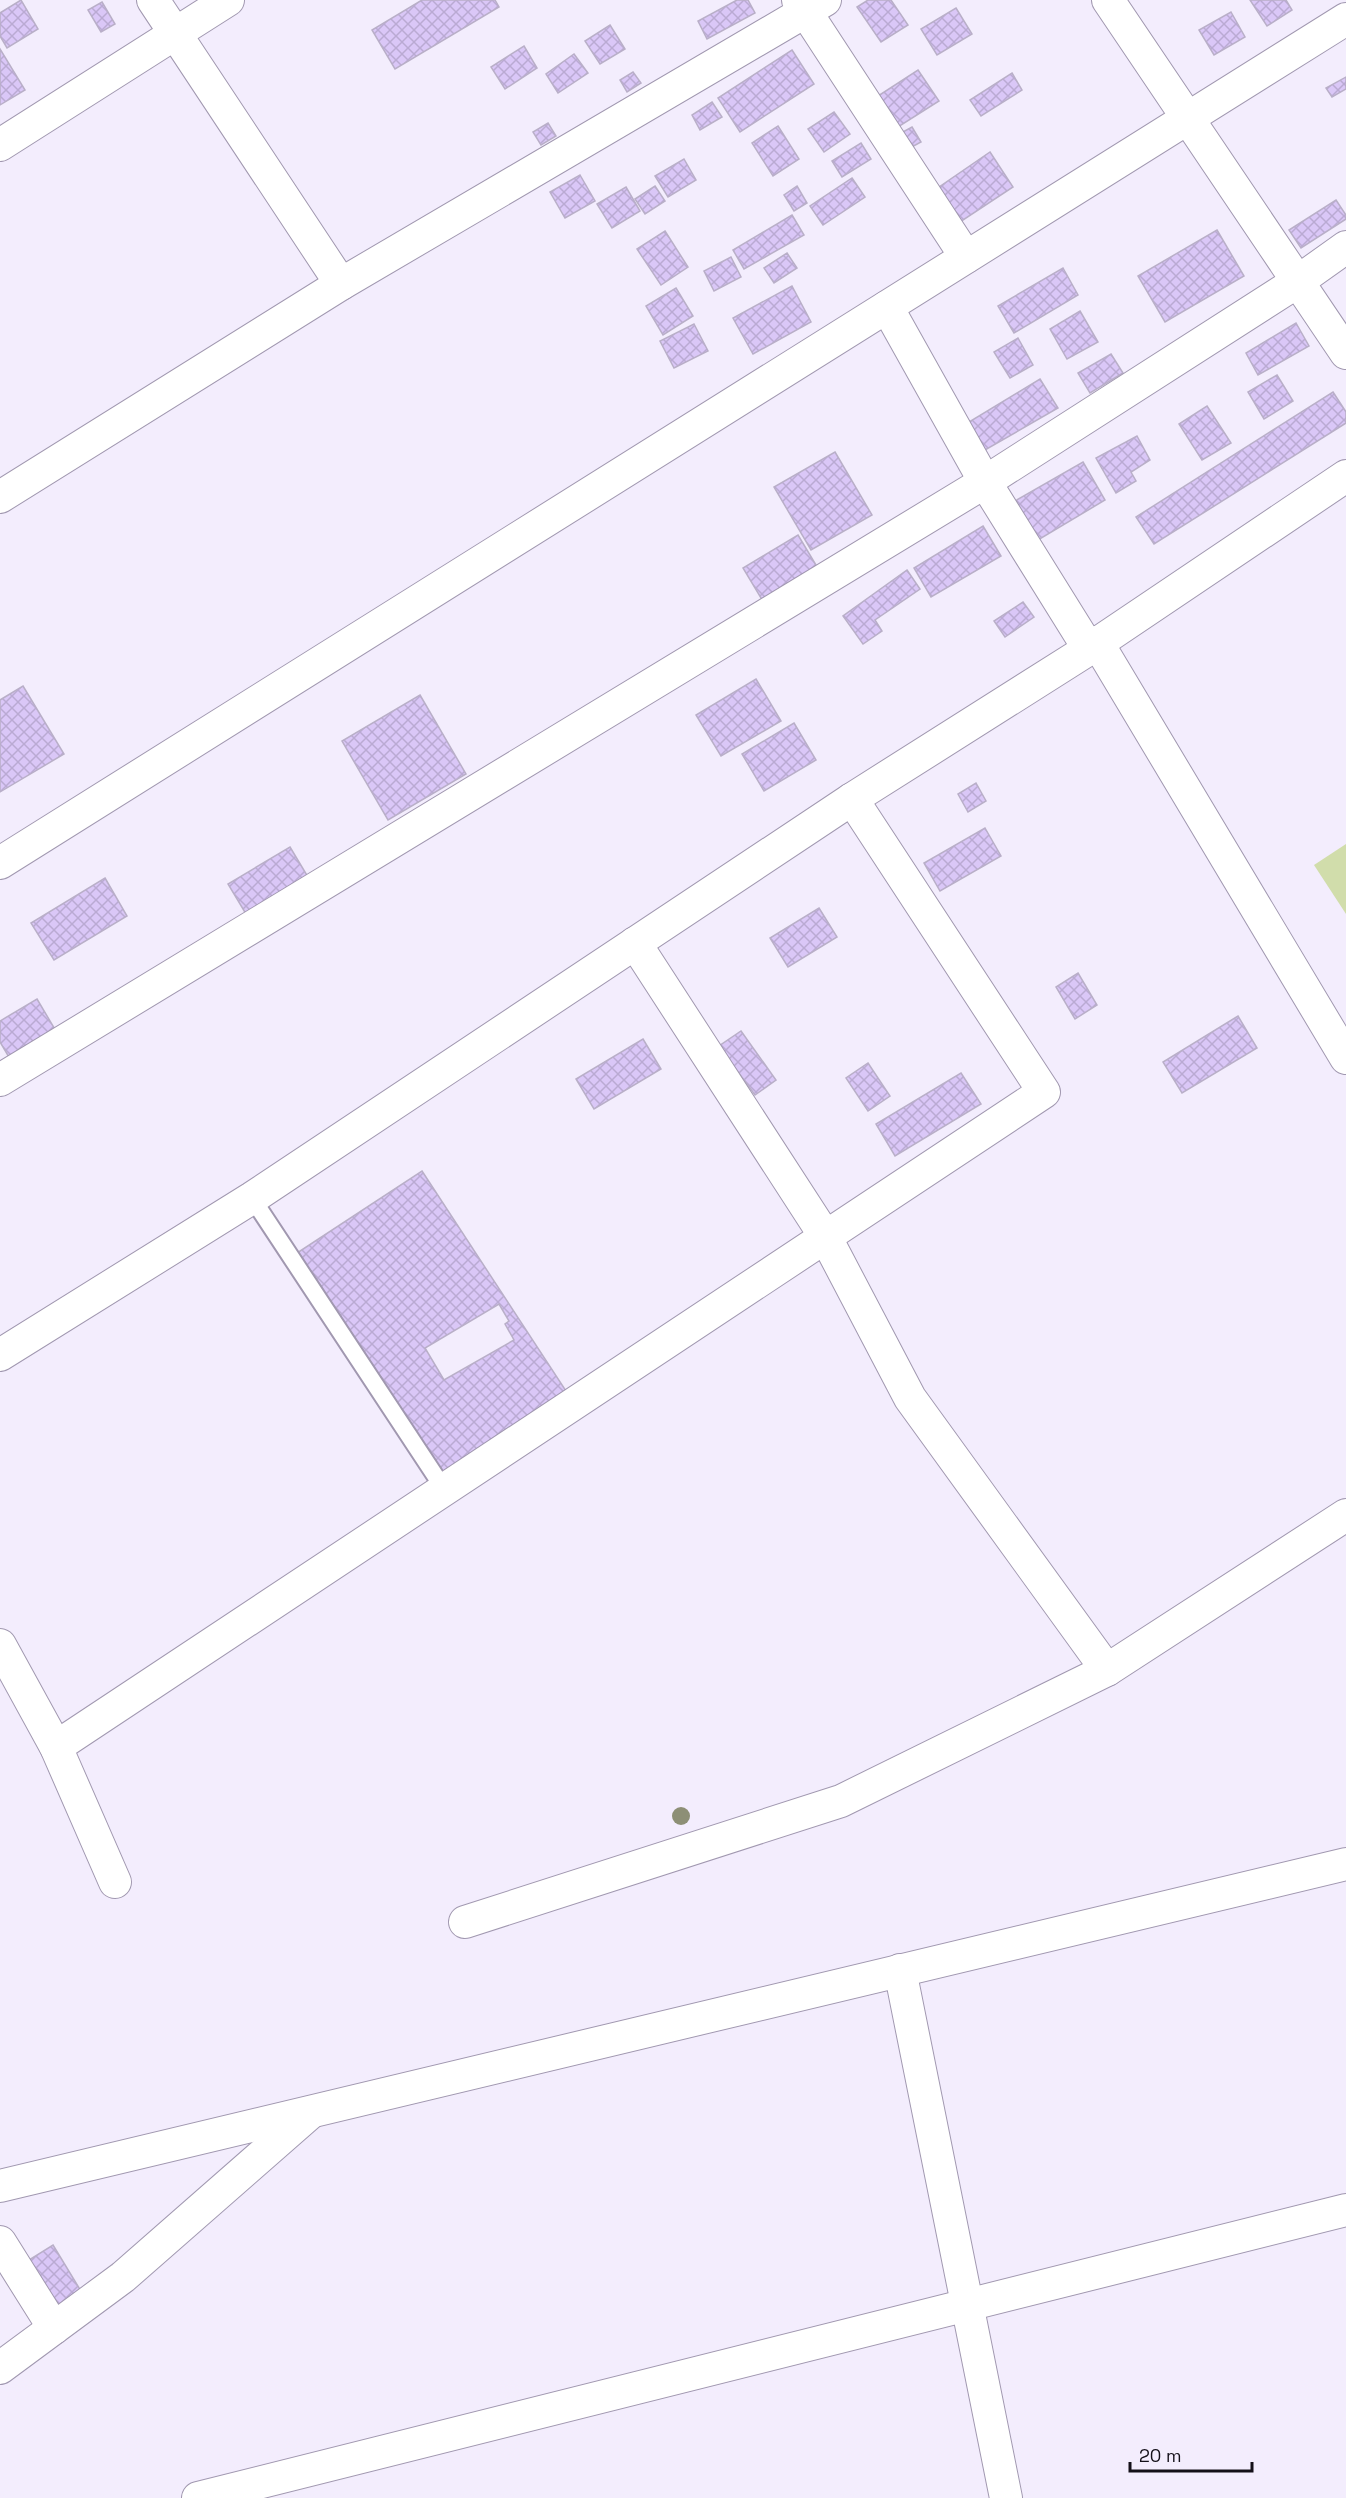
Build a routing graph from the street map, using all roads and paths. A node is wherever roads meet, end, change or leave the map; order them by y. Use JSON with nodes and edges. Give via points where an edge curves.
{"nodes":[{"id":1,"x":153,"y":0,"type":"edge"},
{"id":2,"x":228,"y":0,"type":"edge"},
{"id":3,"x":1108,"y":0,"type":"edge"},
{"id":4,"x":810,"y":4,"type":"edge"},
{"id":5,"x":1346,"y":20,"type":"edge"},
{"id":6,"x":176,"y":34,"type":"junction"},
{"id":7,"x":1188,"y":119,"type":"junction"},
{"id":8,"x":0,"y":145,"type":"edge"},
{"id":9,"x":1346,"y":247,"type":"edge"},
{"id":10,"x":966,"y":257,"type":"junction"},
{"id":11,"x":1297,"y":282,"type":"junction"},
{"id":12,"x":341,"y":284,"type":"junction"},
{"id":13,"x":887,"y":307,"type":"junction"},
{"id":14,"x":1346,"y":352,"type":"edge"},
{"id":15,"x":1346,"y":476,"type":"edge"},
{"id":16,"x":985,"y":482,"type":"junction"},
{"id":17,"x":0,"y":497,"type":"edge"},
{"id":18,"x":1093,"y":645,"type":"junction"},
{"id":19,"x":852,"y":798,"type":"junction"},
{"id":20,"x":0,"y":863,"type":"edge"},
{"id":21,"x":635,"y":942,"type":"junction"},
{"id":22,"x":1346,"y":1058,"type":"edge"},
{"id":23,"x":0,"y":1080,"type":"edge"},
{"id":24,"x":252,"y":1198,"type":"junction"},
{"id":25,"x":825,"y":1236,"type":"junction"},
{"id":26,"x":0,"y":1355,"type":"edge"},
{"id":27,"x":444,"y":1489,"type":"junction"},
{"id":28,"x":1346,"y":1515,"type":"edge"},
{"id":29,"x":0,"y":1645,"type":"edge"},
{"id":30,"x":1107,"y":1670,"type":"junction"},
{"id":31,"x":56,"y":1747,"type":"junction"},
{"id":32,"x":1346,"y":1864,"type":"edge"},
{"id":33,"x":115,"y":1882,"type":"dead end"},
{"id":34,"x":465,"y":1922,"type":"dead end"},
{"id":35,"x":900,"y":1970,"type":"junction"},
{"id":36,"x":312,"y":2111,"type":"junction"},
{"id":37,"x":0,"y":2186,"type":"edge"},
{"id":38,"x":1346,"y":2210,"type":"edge"},
{"id":39,"x":0,"y":2242,"type":"edge"},
{"id":40,"x":967,"y":2305,"type":"junction"},
{"id":41,"x":54,"y":2328,"type":"junction"},
{"id":42,"x":0,"y":2368,"type":"edge"},
{"id":43,"x":198,"y":2498,"type":"edge"},
{"id":44,"x":1006,"y":2498,"type":"edge"}],
"edges":[{"from":1,"to":6,"type":"street"},
{"from":2,"to":6,"type":"street"},
{"from":3,"to":7,"type":"street"},
{"from":4,"to":10,"type":"street"},
{"from":4,"to":12,"type":"street"},
{"from":5,"to":7,"type":"street"},
{"from":6,"to":8,"type":"street"},
{"from":6,"to":12,"type":"street"},
{"from":7,"to":10,"type":"street"},
{"from":7,"to":11,"type":"street"},
{"from":9,"to":11,"type":"street"},
{"from":10,"to":13,"type":"street"},
{"from":11,"to":14,"type":"street"},
{"from":11,"to":16,"type":"street"},
{"from":12,"to":17,"type":"street"},
{"from":13,"to":16,"type":"street"},
{"from":13,"to":20,"type":"street"},
{"from":15,"to":18,"type":"street"},
{"from":16,"to":18,"type":"street"},
{"from":16,"to":23,"type":"street"},
{"from":18,"to":19,"type":"street"},
{"from":18,"to":22,"type":"street"},
{"from":19,"to":21,"type":"street"},
{"from":19,"to":25,"type":"street","via":[[1044,1092]]},
{"from":21,"to":24,"type":"street"},
{"from":21,"to":25,"type":"street"},
{"from":24,"to":26,"type":"street"},
{"from":24,"to":27,"type":"lane"},
{"from":25,"to":27,"type":"street"},
{"from":25,"to":30,"type":"street","via":[[910,1398]]},
{"from":27,"to":31,"type":"street"},
{"from":28,"to":30,"type":"street"},
{"from":29,"to":31,"type":"street"},
{"from":30,"to":34,"type":"street","via":[[841,1801]]},
{"from":31,"to":33,"type":"street"},
{"from":32,"to":35,"type":"street"},
{"from":35,"to":36,"type":"street"},
{"from":35,"to":40,"type":"street"},
{"from":36,"to":37,"type":"street"},
{"from":36,"to":41,"type":"street","via":[[123,2277]]},
{"from":38,"to":40,"type":"street"},
{"from":39,"to":41,"type":"street"},
{"from":40,"to":43,"type":"street"},
{"from":40,"to":44,"type":"street"},
{"from":41,"to":42,"type":"street"}]}
